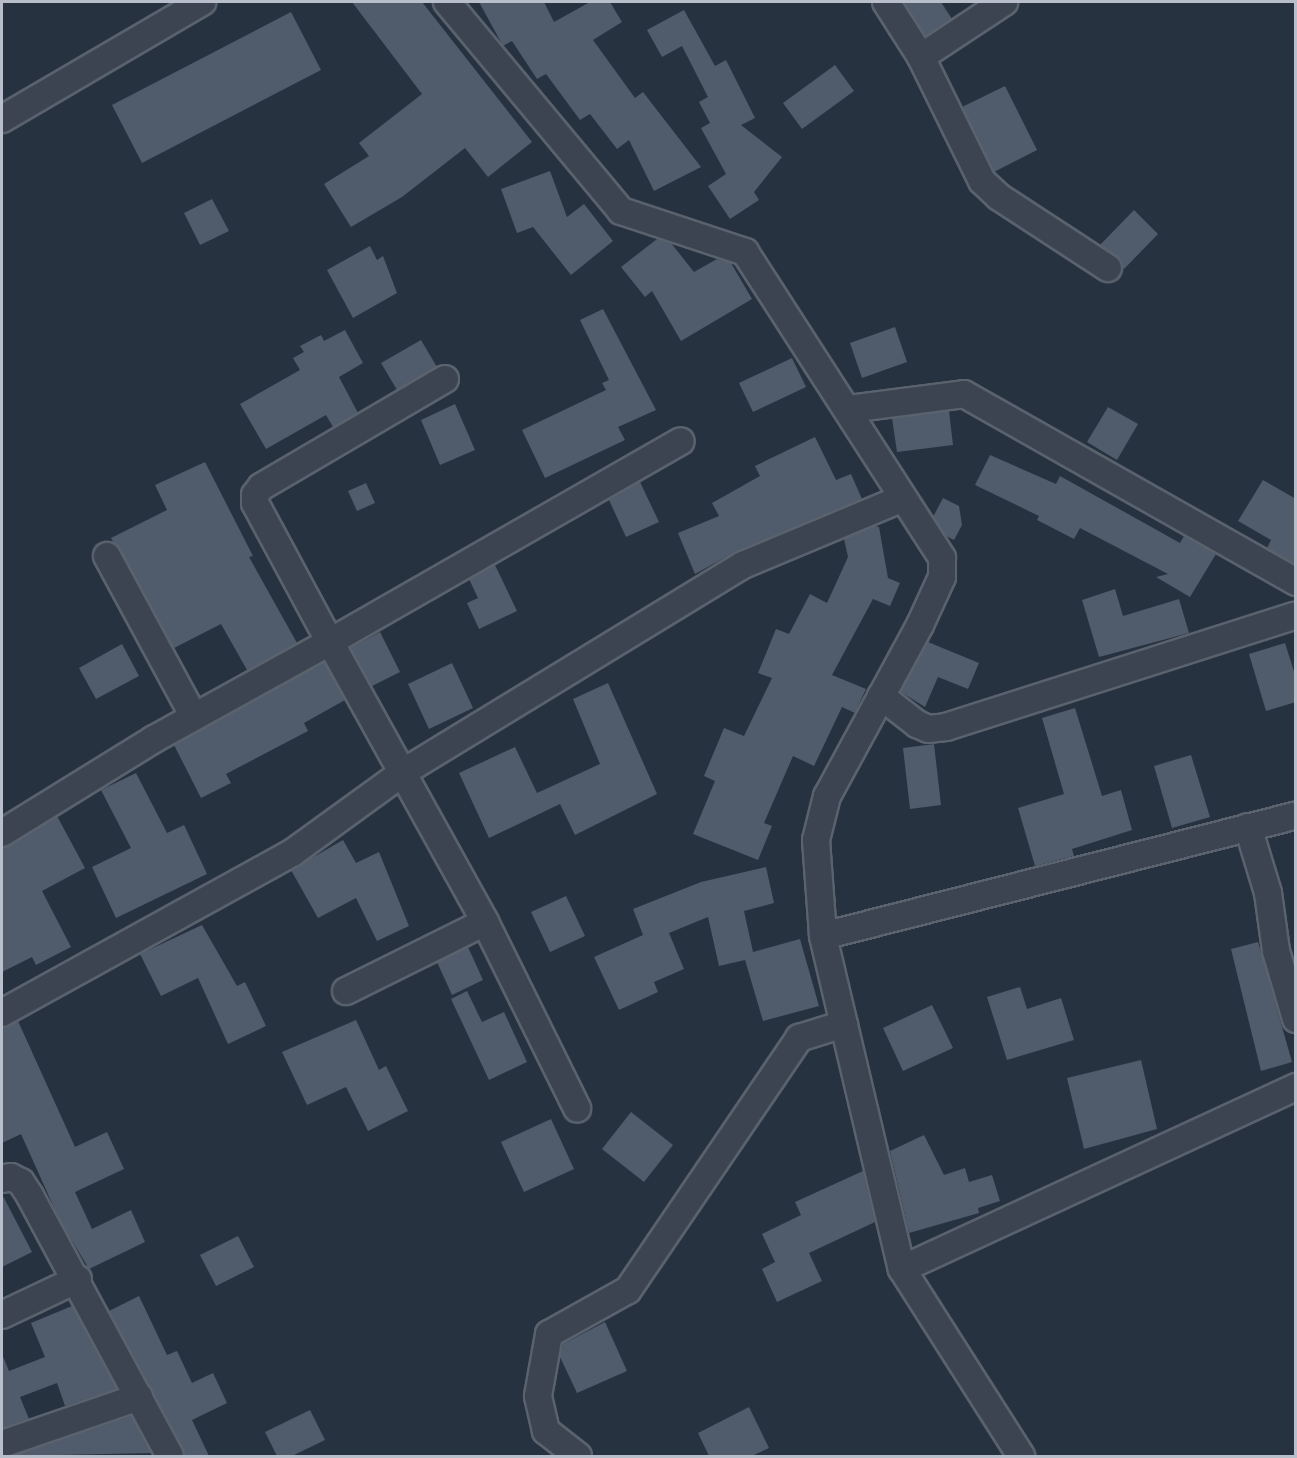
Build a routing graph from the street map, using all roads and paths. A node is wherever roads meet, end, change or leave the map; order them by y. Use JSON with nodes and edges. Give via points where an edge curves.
{"nodes":[{"id":1,"x":202,"y":2,"type":"edge"},
{"id":2,"x":447,"y":2,"type":"edge"},
{"id":3,"x":886,"y":2,"type":"edge"},
{"id":4,"x":1004,"y":2,"type":"edge"},
{"id":5,"x":921,"y":57,"type":"junction"},
{"id":6,"x":2,"y":119,"type":"edge"},
{"id":7,"x":1108,"y":268,"type":"dead end"},
{"id":8,"x":445,"y":379,"type":"dead end"},
{"id":9,"x":849,"y":409,"type":"junction"},
{"id":10,"x":681,"y":441,"type":"dead end"},
{"id":11,"x":903,"y":498,"type":"junction"},
{"id":12,"x":107,"y":556,"type":"dead end"},
{"id":13,"x":1296,"y":582,"type":"edge"},
{"id":14,"x":1296,"y":615,"type":"edge"},
{"id":15,"x":330,"y":642,"type":"junction"},
{"id":16,"x":881,"y":696,"type":"junction"},
{"id":17,"x":194,"y":717,"type":"junction"},
{"id":18,"x":402,"y":773,"type":"junction"},
{"id":19,"x":1296,"y":815,"type":"edge"},
{"id":20,"x":1248,"y":827,"type":"junction"},
{"id":21,"x":2,"y":833,"type":"edge"},
{"id":22,"x":485,"y":922,"type":"junction"},
{"id":23,"x":823,"y":936,"type":"junction"},
{"id":24,"x":346,"y":991,"type":"dead end"},
{"id":25,"x":2,"y":1013,"type":"edge"},
{"id":26,"x":1296,"y":1019,"type":"edge"},
{"id":27,"x":844,"y":1024,"type":"junction"},
{"id":28,"x":1296,"y":1087,"type":"edge"},
{"id":29,"x":577,"y":1108,"type":"dead end"},
{"id":30,"x":2,"y":1179,"type":"edge"},
{"id":31,"x":902,"y":1269,"type":"junction"},
{"id":32,"x":78,"y":1279,"type":"junction"},
{"id":33,"x":2,"y":1316,"type":"edge"},
{"id":34,"x":140,"y":1397,"type":"junction"},
{"id":35,"x":546,"y":1431,"type":"junction"},
{"id":36,"x":2,"y":1444,"type":"edge"},
{"id":37,"x":170,"y":1456,"type":"edge"},
{"id":38,"x":544,"y":1456,"type":"edge"},
{"id":39,"x":578,"y":1456,"type":"edge"},
{"id":40,"x":1021,"y":1456,"type":"edge"}],
"edges":[{"from":1,"to":6,"type":"street"},
{"from":2,"to":9,"type":"street","via":[[621,211],[745,252]]},
{"from":3,"to":5,"type":"street"},
{"from":4,"to":5,"type":"street"},
{"from":5,"to":7,"type":"street","via":[[982,181],[999,197]]},
{"from":8,"to":15,"type":"street","via":[[261,487],[255,495],[255,503]]},
{"from":9,"to":11,"type":"street"},
{"from":9,"to":13,"type":"street","via":[[964,394]]},
{"from":10,"to":15,"type":"street"},
{"from":11,"to":16,"type":"street","via":[[942,558],[942,577]]},
{"from":11,"to":18,"type":"street","via":[[743,565]]},
{"from":12,"to":17,"type":"street"},
{"from":14,"to":16,"type":"street","via":[[946,727],[928,729],[917,724]]},
{"from":15,"to":17,"type":"street"},
{"from":15,"to":18,"type":"street"},
{"from":16,"to":23,"type":"street","via":[[827,796],[816,840]]},
{"from":17,"to":21,"type":"street","via":[[45,803]]},
{"from":18,"to":22,"type":"street"},
{"from":18,"to":25,"type":"street","via":[[292,853]]},
{"from":19,"to":20,"type":"street"},
{"from":20,"to":23,"type":"street"},
{"from":20,"to":26,"type":"street","via":[[1268,893],[1276,951]]},
{"from":22,"to":24,"type":"street"},
{"from":22,"to":29,"type":"street"},
{"from":23,"to":27,"type":"street"},
{"from":27,"to":31,"type":"street"},
{"from":27,"to":35,"type":"street","via":[[799,1038],[628,1290],[549,1334],[538,1396]]},
{"from":28,"to":31,"type":"street"},
{"from":30,"to":32,"type":"street","via":[[11,1177],[21,1182]]},
{"from":31,"to":40,"type":"street","via":[[958,1355],[991,1415]]},
{"from":32,"to":33,"type":"street"},
{"from":32,"to":34,"type":"street"},
{"from":34,"to":36,"type":"street"},
{"from":34,"to":37,"type":"street"},
{"from":35,"to":38,"type":"street","via":[[549,1454]]},
{"from":35,"to":39,"type":"street"}]}
